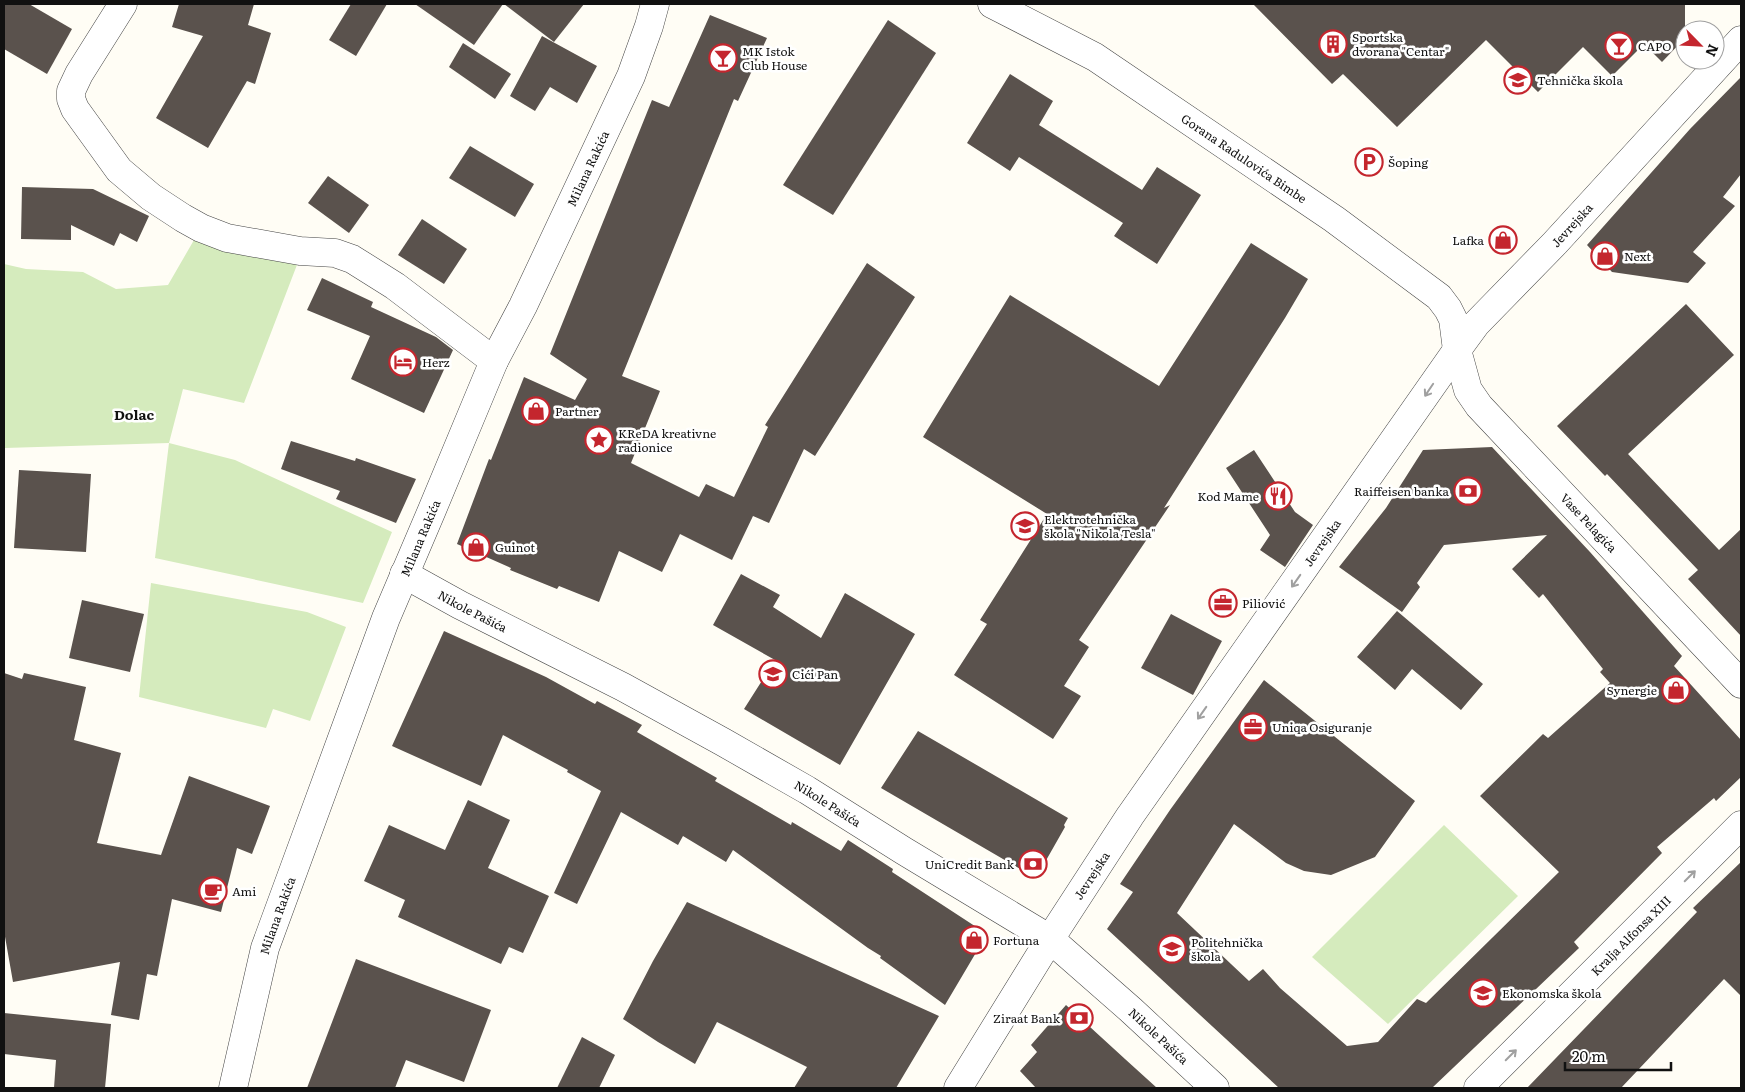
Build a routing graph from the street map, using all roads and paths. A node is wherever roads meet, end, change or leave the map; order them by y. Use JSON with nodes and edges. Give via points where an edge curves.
{"nodes":[{"id":1,"x":123,"y":4,"type":"edge"},
{"id":2,"x":655,"y":4,"type":"edge"},
{"id":3,"x":992,"y":4,"type":"edge"},
{"id":4,"x":1741,"y":40,"type":"edge"},
{"id":5,"x":1456,"y":350,"type":"junction"},
{"id":6,"x":494,"y":361,"type":"junction"},
{"id":7,"x":404,"y":574,"type":"junction"},
{"id":8,"x":1741,"y":684,"type":"edge"},
{"id":9,"x":1741,"y":825,"type":"edge"},
{"id":10,"x":1050,"y":939,"type":"junction"},
{"id":11,"x":233,"y":1088,"type":"edge"},
{"id":12,"x":958,"y":1088,"type":"edge"},
{"id":13,"x":1215,"y":1088,"type":"edge"},
{"id":14,"x":1478,"y":1088,"type":"edge"}],
"edges":[{"from":1,"to":6,"type":"street","via":[[71,91],[75,110],[119,170],[183,218],[227,238],[300,251],[334,253],[352,259],[395,286]]},
{"from":2,"to":6,"type":"street","name":"Milana Rakića","via":[[631,76],[611,121]]},
{"from":3,"to":5,"type":"street","name":"Gorana Radulovića Bimbe","via":[[1094,57],[1334,219],[1432,291],[1453,319]]},
{"from":4,"to":5,"type":"street","name":"Jevrejska","via":[[1476,324]]},
{"from":5,"to":8,"type":"street","name":"Vase Pelagića","via":[[1468,390],[1479,406]]},
{"from":5,"to":10,"type":"street","name":"Jevrejska","one_way":true,"via":[[1130,816]]},
{"from":6,"to":7,"type":"street","name":"Milana Rakića"},
{"from":7,"to":10,"type":"street","name":"Nikole Pašića","via":[[723,742]]},
{"from":7,"to":11,"type":"street","name":"Milana Rakića","via":[[266,948]]},
{"from":14,"to":9,"type":"street","name":"Kralja Alfonsa XIII","one_way":true},
{"from":10,"to":12,"type":"street","name":"Jevrejska"},
{"from":10,"to":13,"type":"street","name":"Nikole Pašića"}]}
